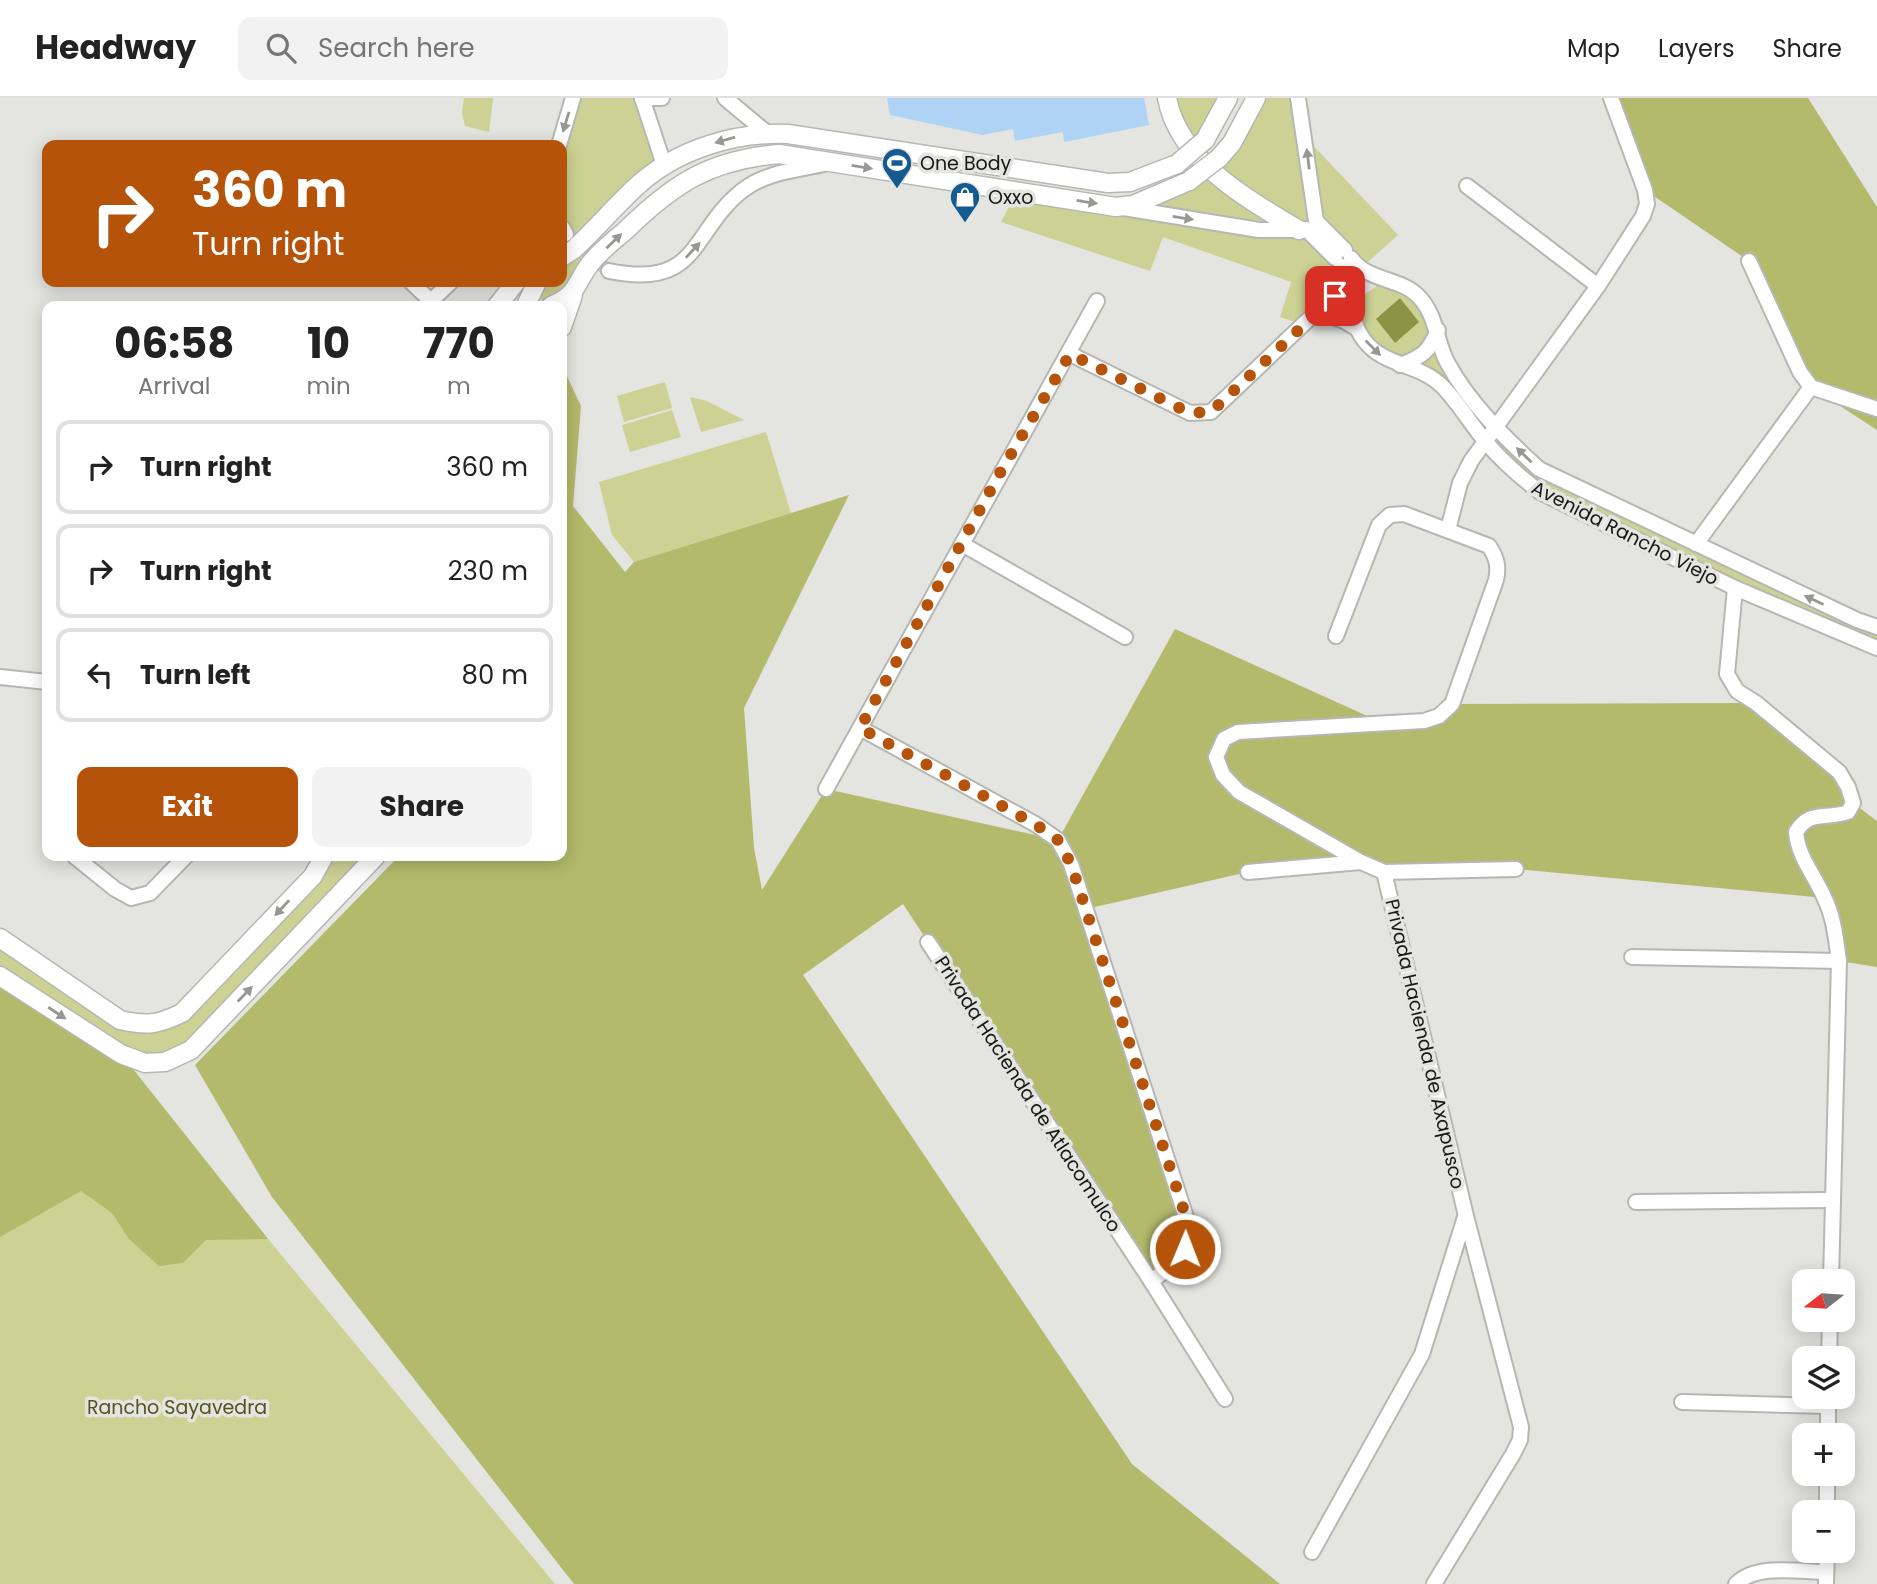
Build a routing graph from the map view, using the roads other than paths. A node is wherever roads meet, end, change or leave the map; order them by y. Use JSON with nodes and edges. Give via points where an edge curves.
{"nodes":[{"id":1,"x":573,"y":98,"type":"edge"},
{"id":2,"x":642,"y":98,"type":"edge"},
{"id":3,"x":662,"y":98,"type":"edge"},
{"id":4,"x":725,"y":98,"type":"edge"},
{"id":5,"x":1167,"y":98,"type":"edge"},
{"id":6,"x":1228,"y":98,"type":"edge"},
{"id":7,"x":1256,"y":98,"type":"edge"},
{"id":8,"x":1298,"y":98,"type":"edge"},
{"id":9,"x":1611,"y":98,"type":"edge"},
{"id":10,"x":766,"y":133,"type":"junction"},
{"id":11,"x":560,"y":140,"type":"edge"},
{"id":12,"x":831,"y":162,"type":"junction"},
{"id":13,"x":664,"y":165,"type":"junction"},
{"id":14,"x":1467,"y":186,"type":"dead end"},
{"id":15,"x":1116,"y":207,"type":"junction"},
{"id":16,"x":1307,"y":227,"type":"junction"},
{"id":17,"x":567,"y":241,"type":"edge"},
{"id":18,"x":567,"y":243,"type":"edge"},
{"id":19,"x":1749,"y":261,"type":"dead end"},
{"id":20,"x":1344,"y":263,"type":"junction"},
{"id":21,"x":589,"y":265,"type":"junction"},
{"id":22,"x":609,"y":271,"type":"tunnel mouth"},
{"id":23,"x":1386,"y":280,"type":"junction"},
{"id":24,"x":1598,"y":286,"type":"junction"},
{"id":25,"x":416,"y":287,"type":"edge"},
{"id":26,"x":447,"y":287,"type":"edge"},
{"id":27,"x":573,"y":295,"type":"junction"},
{"id":28,"x":430,"y":301,"type":"edge"},
{"id":29,"x":435,"y":301,"type":"edge"},
{"id":30,"x":560,"y":301,"type":"edge"},
{"id":31,"x":1097,"y":301,"type":"dead end"},
{"id":32,"x":1355,"y":301,"type":"junction"},
{"id":33,"x":567,"y":312,"type":"edge"},
{"id":34,"x":1318,"y":312,"type":"junction"},
{"id":35,"x":1356,"y":328,"type":"junction"},
{"id":36,"x":1438,"y":330,"type":"junction"},
{"id":37,"x":1070,"y":354,"type":"junction"},
{"id":38,"x":1400,"y":365,"type":"junction"},
{"id":39,"x":1811,"y":387,"type":"junction"},
{"id":40,"x":1877,"y":409,"type":"edge"},
{"id":41,"x":1497,"y":429,"type":"junction"},
{"id":42,"x":1486,"y":442,"type":"junction"},
{"id":43,"x":1448,"y":530,"type":"junction"},
{"id":44,"x":1673,"y":533,"type":"junction"},
{"id":45,"x":962,"y":544,"type":"junction"},
{"id":46,"x":1696,"y":544,"type":"junction"},
{"id":47,"x":1665,"y":554,"type":"junction"},
{"id":48,"x":1776,"y":583,"type":"junction"},
{"id":49,"x":1735,"y":589,"type":"junction"},
{"id":50,"x":1768,"y":603,"type":"junction"},
{"id":51,"x":1877,"y":626,"type":"edge"},
{"id":52,"x":1336,"y":636,"type":"dead end"},
{"id":53,"x":1125,"y":637,"type":"dead end"},
{"id":54,"x":1877,"y":648,"type":"edge"},
{"id":55,"x":0,"y":677,"type":"edge"},
{"id":56,"x":42,"y":681,"type":"edge"},
{"id":57,"x":860,"y":728,"type":"junction"},
{"id":58,"x":826,"y":789,"type":"dead end"},
{"id":59,"x":80,"y":861,"type":"edge"},
{"id":60,"x":181,"y":861,"type":"edge"},
{"id":61,"x":321,"y":861,"type":"edge"},
{"id":62,"x":371,"y":861,"type":"edge"},
{"id":63,"x":1361,"y":862,"type":"junction"},
{"id":64,"x":1516,"y":869,"type":"dead end"},
{"id":65,"x":1248,"y":872,"type":"dead end"},
{"id":66,"x":1384,"y":872,"type":"junction"},
{"id":67,"x":0,"y":938,"type":"edge"},
{"id":68,"x":929,"y":942,"type":"dead end"},
{"id":69,"x":1632,"y":957,"type":"dead end"},
{"id":70,"x":1839,"y":961,"type":"junction"},
{"id":71,"x":0,"y":976,"type":"edge"},
{"id":72,"x":1833,"y":1200,"type":"junction"},
{"id":73,"x":1636,"y":1202,"type":"dead end"},
{"id":74,"x":1466,"y":1216,"type":"junction"},
{"id":75,"x":1831,"y":1269,"type":"edge"},
{"id":76,"x":1151,"y":1281,"type":"junction"},
{"id":77,"x":1225,"y":1399,"type":"dead end"},
{"id":78,"x":1792,"y":1401,"type":"edge"},
{"id":79,"x":1682,"y":1402,"type":"dead end"},
{"id":80,"x":1312,"y":1552,"type":"dead end"},
{"id":81,"x":1826,"y":1578,"type":"edge"},
{"id":82,"x":1434,"y":1584,"type":"edge"},
{"id":83,"x":1736,"y":1584,"type":"edge"}],
"edges":[{"from":1,"to":11,"type":"street","one_way":true},
{"from":2,"to":3,"type":"street"},
{"from":2,"to":13,"type":"street"},
{"from":4,"to":10,"type":"street"},
{"from":5,"to":16,"type":"main road","via":[[1182,136],[1221,180],[1235,192]]},
{"from":6,"to":10,"type":"main road","bridge":true,"via":[[1205,140],[1177,164],[1129,182],[1108,183]]},
{"from":7,"to":15,"type":"main road","bridge":true,"via":[[1219,158],[1189,181],[1133,205]]},
{"from":16,"to":8,"type":"street","one_way":true},
{"from":9,"to":24,"type":"street","via":[[1647,204]]},
{"from":10,"to":13,"type":"main road","one_way":true,"via":[[707,145]]},
{"from":12,"to":15,"type":"main road","one_way":true},
{"from":21,"to":12,"type":"main road","one_way":true,"via":[[650,206],[681,182],[718,165],[779,154]]},
{"from":22,"to":12,"type":"street","one_way":true,"via":[[636,277],[662,272],[697,248],[744,189],[767,177]]},
{"from":13,"to":17,"type":"main road"},
{"from":14,"to":24,"type":"street"},
{"from":15,"to":16,"type":"street","one_way":true,"via":[[1259,230]]},
{"from":16,"to":20,"type":"street","name":"Avenida Rancho Viejo"},
{"from":18,"to":21,"type":"main road"},
{"from":19,"to":39,"type":"street","via":[[1800,373]]},
{"from":20,"to":23,"type":"street","name":"Avenida Rancho Viejo"},
{"from":20,"to":32,"type":"street"},
{"from":20,"to":34,"type":"street"},
{"from":21,"to":27,"type":"main road"},
{"from":23,"to":32,"type":"street","via":[[1373,284]]},
{"from":23,"to":36,"type":"street","name":"Avenida Rancho Viejo","via":[[1405,285],[1420,297]]},
{"from":24,"to":41,"type":"street"},
{"from":25,"to":28,"type":"street"},
{"from":26,"to":29,"type":"street"},
{"from":27,"to":30,"type":"main road"},
{"from":27,"to":33,"type":"main road"},
{"from":31,"to":37,"type":"street"},
{"from":32,"to":35,"type":"street"},
{"from":34,"to":35,"type":"street"},
{"from":34,"to":37,"type":"street","via":[[1211,412],[1202,414],[1190,413]]},
{"from":35,"to":38,"type":"street","name":"Avenida Rancho Viejo","one_way":true,"via":[[1381,357]]},
{"from":36,"to":38,"type":"street","via":[[1431,347]]},
{"from":36,"to":41,"type":"street","name":"Avenida Rancho Viejo","via":[[1446,360]]},
{"from":37,"to":45,"type":"street"},
{"from":38,"to":42,"type":"street","name":"Avenida Rancho Viejo","via":[[1429,375],[1442,386]]},
{"from":39,"to":40,"type":"street"},
{"from":39,"to":46,"type":"street"},
{"from":41,"to":42,"type":"street"},
{"from":44,"to":41,"type":"street","name":"Avenida Rancho Viejo","one_way":true,"via":[[1539,469]]},
{"from":42,"to":43,"type":"street","via":[[1460,483]]},
{"from":42,"to":47,"type":"street","name":"Avenida Rancho Viejo","via":[[1540,492]]},
{"from":43,"to":52,"type":"street","name":"Privada Hacienda de Axapusco","via":[[1404,514],[1390,515],[1379,525]]},
{"from":43,"to":63,"type":"street","name":"Privada Hacienda de Axapusco","via":[[1489,546],[1499,568],[1452,704],[1446,710],[1424,721],[1238,732],[1224,739],[1216,757],[1223,775],[1239,792]]},
{"from":44,"to":46,"type":"street","name":"Avenida Rancho Viejo"},
{"from":44,"to":47,"type":"street"},
{"from":45,"to":53,"type":"street"},
{"from":45,"to":57,"type":"street"},
{"from":46,"to":48,"type":"street","name":"Avenida Rancho Viejo"},
{"from":47,"to":49,"type":"street","name":"Avenida Rancho Viejo"},
{"from":48,"to":50,"type":"street"},
{"from":51,"to":48,"type":"street","name":"Avenida Rancho Viejo","one_way":true},
{"from":49,"to":50,"type":"street","name":"Avenida Rancho Viejo"},
{"from":49,"to":70,"type":"street","via":[[1727,674],[1731,683],[1839,772],[1853,803],[1848,812],[1834,818],[1817,815],[1802,821],[1796,832],[1835,928]]},
{"from":50,"to":54,"type":"street","name":"Avenida Rancho Viejo"},
{"from":55,"to":56,"type":"street"},
{"from":57,"to":58,"type":"street"},
{"from":57,"to":76,"type":"street","via":[[1035,824],[1058,840],[1071,864],[1186,1217],[1189,1236],[1185,1249],[1174,1265]]},
{"from":59,"to":60,"type":"street","via":[[131,898],[150,893]]},
{"from":61,"to":67,"type":"main road","one_way":true,"via":[[313,876],[182,1013],[160,1024],[120,1020]]},
{"from":71,"to":62,"type":"main road","one_way":true,"via":[[121,1054],[145,1063],[165,1062],[191,1050]]},
{"from":63,"to":65,"type":"street"},
{"from":63,"to":66,"type":"street","name":"Privada Hacienda de Axapusco"},
{"from":64,"to":66,"type":"street","name":"Privada Hacienda de Axapusco"},
{"from":66,"to":74,"type":"street","name":"Privada Hacienda de Axapusco"},
{"from":68,"to":76,"type":"street","name":"Privada Hacienda de Atlacomulco"},
{"from":69,"to":70,"type":"street"},
{"from":70,"to":72,"type":"street"},
{"from":72,"to":73,"type":"street"},
{"from":72,"to":75,"type":"street"},
{"from":74,"to":80,"type":"street","name":"Privada Hacienda de Axapusco","via":[[1422,1353]]},
{"from":74,"to":82,"type":"street","name":"Privada Hacienda de Axapusco","via":[[1521,1427],[1520,1440]]},
{"from":76,"to":77,"type":"street","name":"Privada Hacienda de Atlacomulco"},
{"from":78,"to":79,"type":"street"},
{"from":81,"to":83,"type":"street","via":[[1763,1572]]}]}
